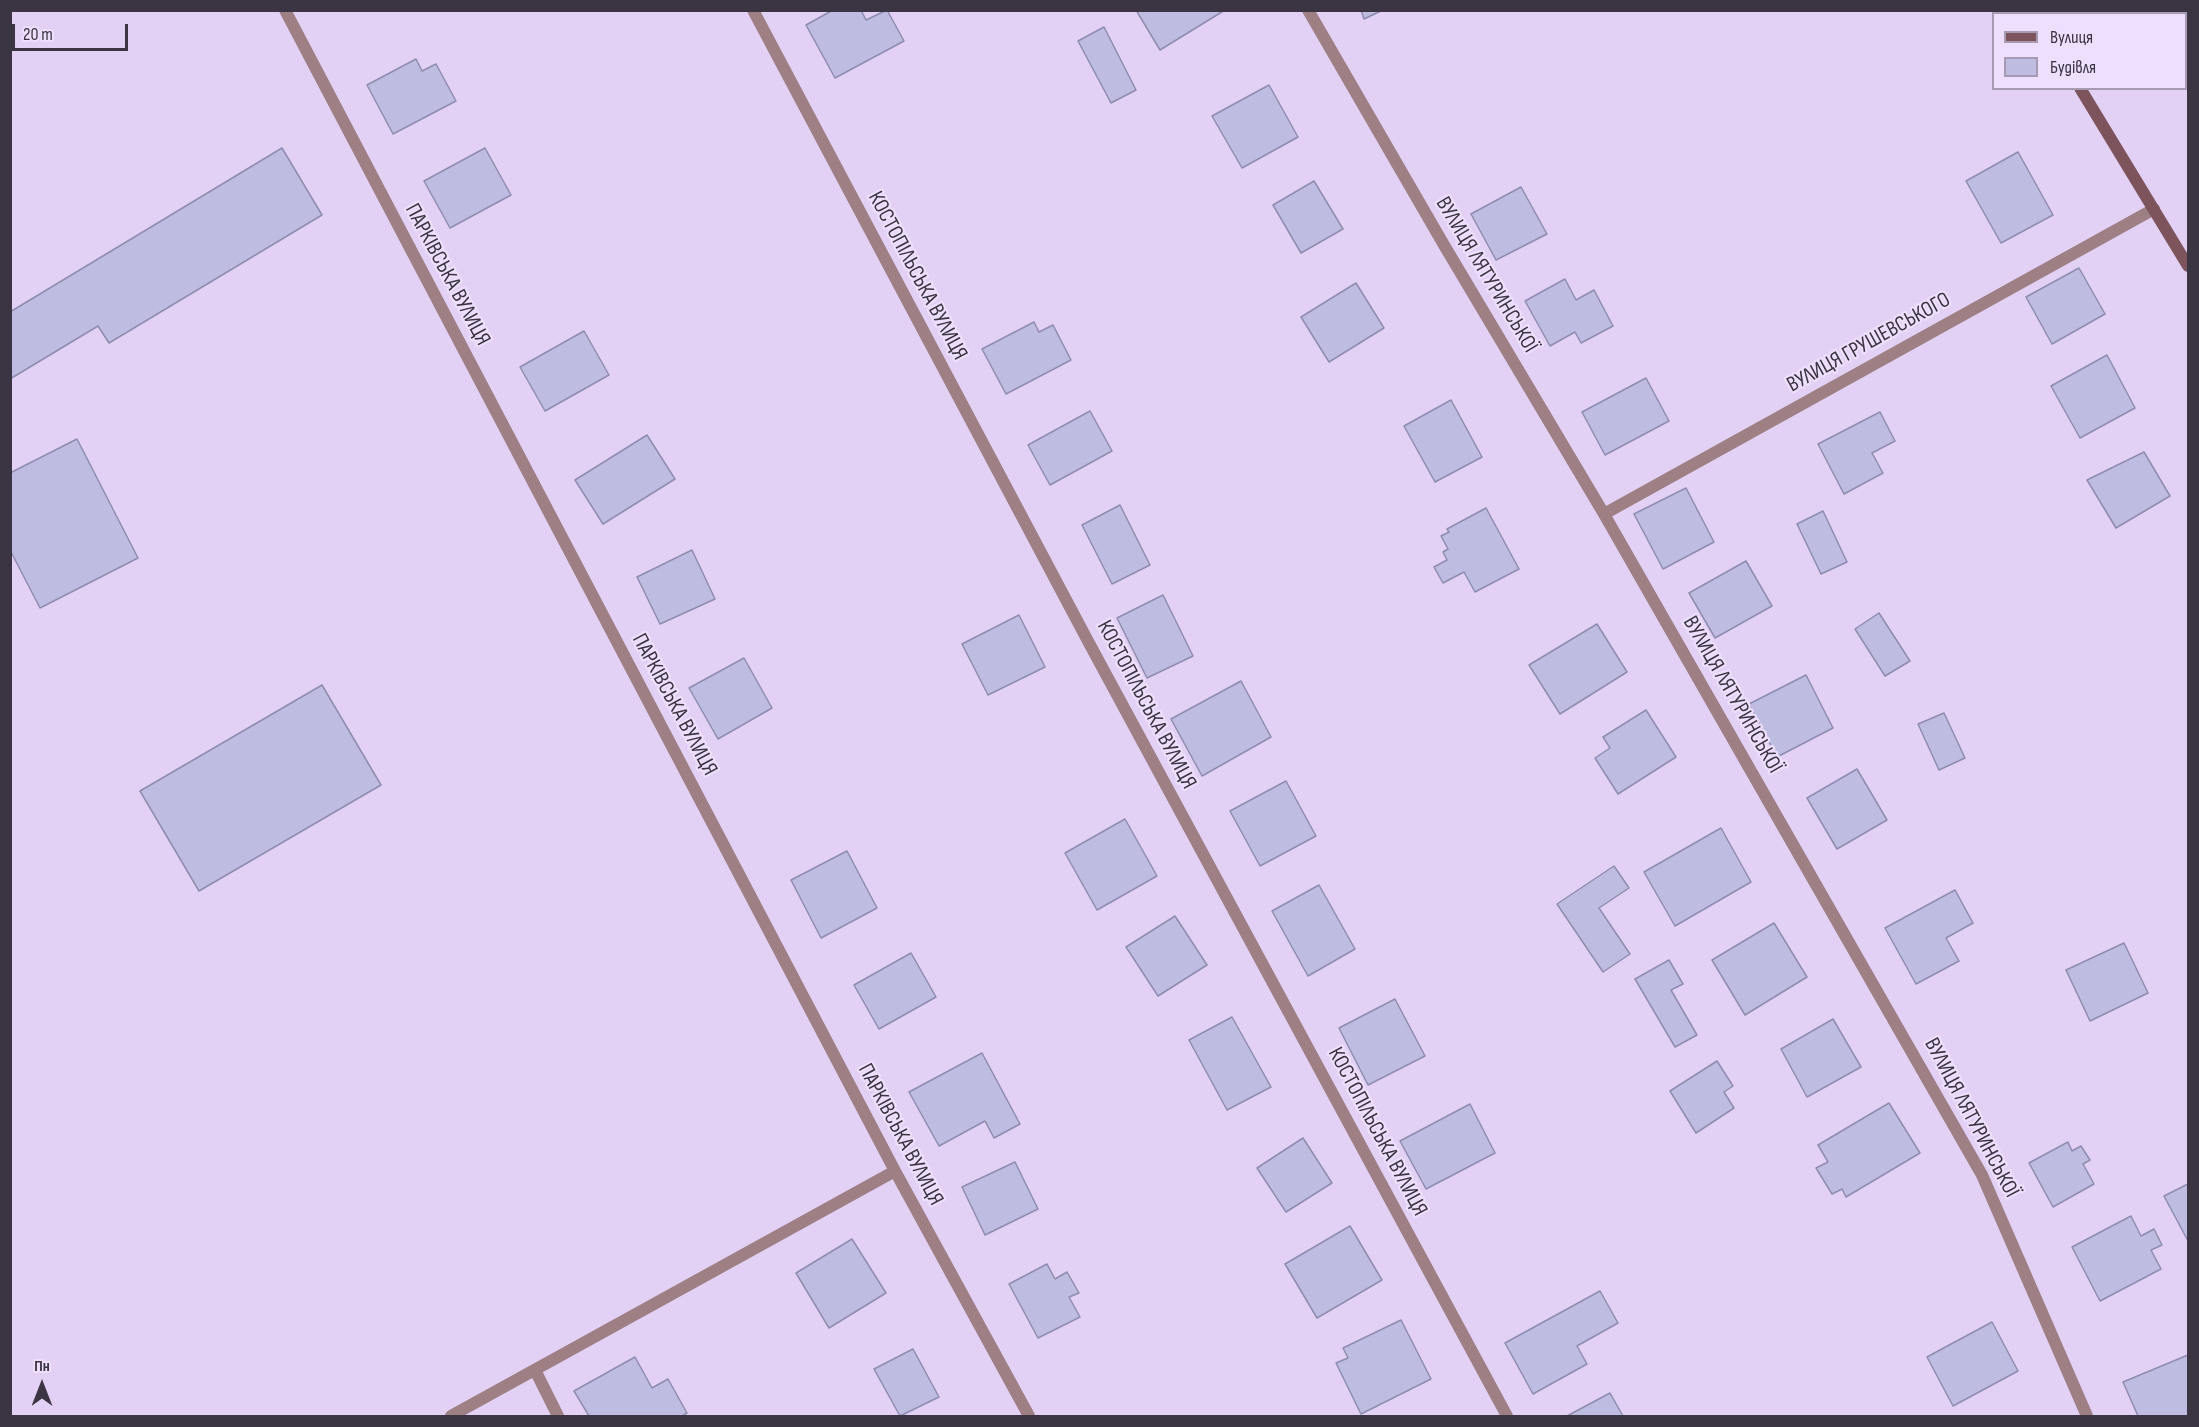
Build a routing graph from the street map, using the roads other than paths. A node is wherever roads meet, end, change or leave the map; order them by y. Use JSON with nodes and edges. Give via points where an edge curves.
{"nodes":[{"id":1,"x":285,"y":10,"type":"edge"},
{"id":2,"x":753,"y":10,"type":"edge"},
{"id":3,"x":1308,"y":10,"type":"edge"},
{"id":4,"x":2081,"y":90,"type":"edge"},
{"id":5,"x":2154,"y":209,"type":"junction"},
{"id":6,"x":2188,"y":266,"type":"edge"},
{"id":7,"x":1604,"y":514,"type":"junction"},
{"id":8,"x":895,"y":1171,"type":"junction"},
{"id":9,"x":535,"y":1370,"type":"junction"},
{"id":10,"x":452,"y":1416,"type":"edge"},
{"id":11,"x":558,"y":1416,"type":"edge"},
{"id":12,"x":1029,"y":1416,"type":"edge"},
{"id":13,"x":1507,"y":1416,"type":"edge"},
{"id":14,"x":2087,"y":1416,"type":"edge"}],
"edges":[{"from":1,"to":8,"type":"street","name":"ПАРКІВСЬКА ВУЛИЦЯ"},
{"from":2,"to":13,"type":"street","name":"КОСТОПІЛЬСЬКА ВУЛИЦЯ","via":[[1089,643]]},
{"from":3,"to":7,"type":"street","name":"ВУЛИЦЯ ЛЯТУРИНСЬКОЇ"},
{"from":4,"to":5,"type":"street"},
{"from":5,"to":6,"type":"street"},
{"from":5,"to":7,"type":"street","name":"ВУЛИЦЯ ГРУШЕВСЬКОГО"},
{"from":7,"to":14,"type":"street","name":"ВУЛИЦЯ ЛЯТУРИНСЬКОЇ","via":[[1982,1175]]},
{"from":8,"to":9,"type":"street"},
{"from":8,"to":12,"type":"street","name":"ПАРКІВСЬКА ВУЛИЦЯ"},
{"from":9,"to":10,"type":"street"},
{"from":9,"to":11,"type":"street"}]}
